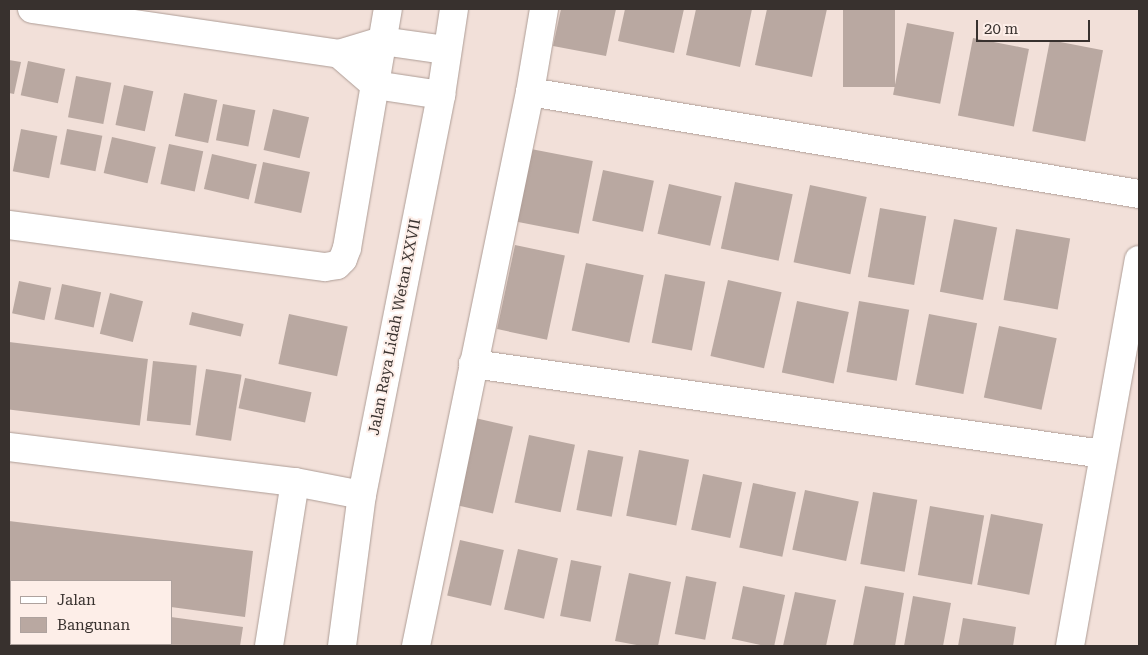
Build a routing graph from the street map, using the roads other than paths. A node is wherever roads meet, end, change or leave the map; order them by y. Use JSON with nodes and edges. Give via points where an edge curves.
{"nodes":[{"id":1,"x":32,"y":9,"type":"edge"},
{"id":2,"x":388,"y":9,"type":"edge"},
{"id":3,"x":454,"y":9,"type":"edge"},
{"id":4,"x":544,"y":9,"type":"edge"},
{"id":5,"x":382,"y":41,"type":"junction"},
{"id":6,"x":446,"y":50,"type":"junction"},
{"id":7,"x":339,"y":54,"type":"junction"},
{"id":8,"x":375,"y":85,"type":"junction"},
{"id":9,"x":530,"y":92,"type":"junction"},
{"id":10,"x":441,"y":95,"type":"junction"},
{"id":11,"x":1139,"y":194,"type":"edge"},
{"id":12,"x":9,"y":225,"type":"edge"},
{"id":13,"x":1139,"y":260,"type":"edge"},
{"id":14,"x":473,"y":364,"type":"junction"},
{"id":15,"x":9,"y":447,"type":"edge"},
{"id":16,"x":1103,"y":454,"type":"junction"},
{"id":17,"x":295,"y":482,"type":"junction"},
{"id":18,"x":362,"y":495,"type":"junction"},
{"id":19,"x":422,"y":645,"type":"edge"},
{"id":20,"x":269,"y":646,"type":"edge"},
{"id":21,"x":342,"y":646,"type":"edge"},
{"id":22,"x":1070,"y":646,"type":"edge"}],
"edges":[{"from":1,"to":7,"type":"street"},
{"from":2,"to":5,"type":"street"},
{"from":3,"to":6,"type":"street","name":"Jalan Raya Lidah Wetan XXVII"},
{"from":4,"to":9,"type":"street"},
{"from":5,"to":6,"type":"street"},
{"from":5,"to":7,"type":"street"},
{"from":5,"to":8,"type":"street"},
{"from":6,"to":10,"type":"street","name":"Jalan Raya Lidah Wetan XXVII"},
{"from":7,"to":8,"type":"street"},
{"from":8,"to":10,"type":"street"},
{"from":8,"to":12,"type":"street","via":[[347,248],[337,265],[325,267]]},
{"from":9,"to":11,"type":"street"},
{"from":9,"to":14,"type":"street"},
{"from":10,"to":18,"type":"street","name":"Jalan Raya Lidah Wetan XXVII"},
{"from":13,"to":16,"type":"street"},
{"from":14,"to":16,"type":"street"},
{"from":14,"to":19,"type":"street"},
{"from":15,"to":17,"type":"street"},
{"from":16,"to":22,"type":"street"},
{"from":17,"to":18,"type":"street"},
{"from":17,"to":20,"type":"street"},
{"from":18,"to":21,"type":"street","name":"Jalan Raya Lidah Wetan XXVII"}]}
